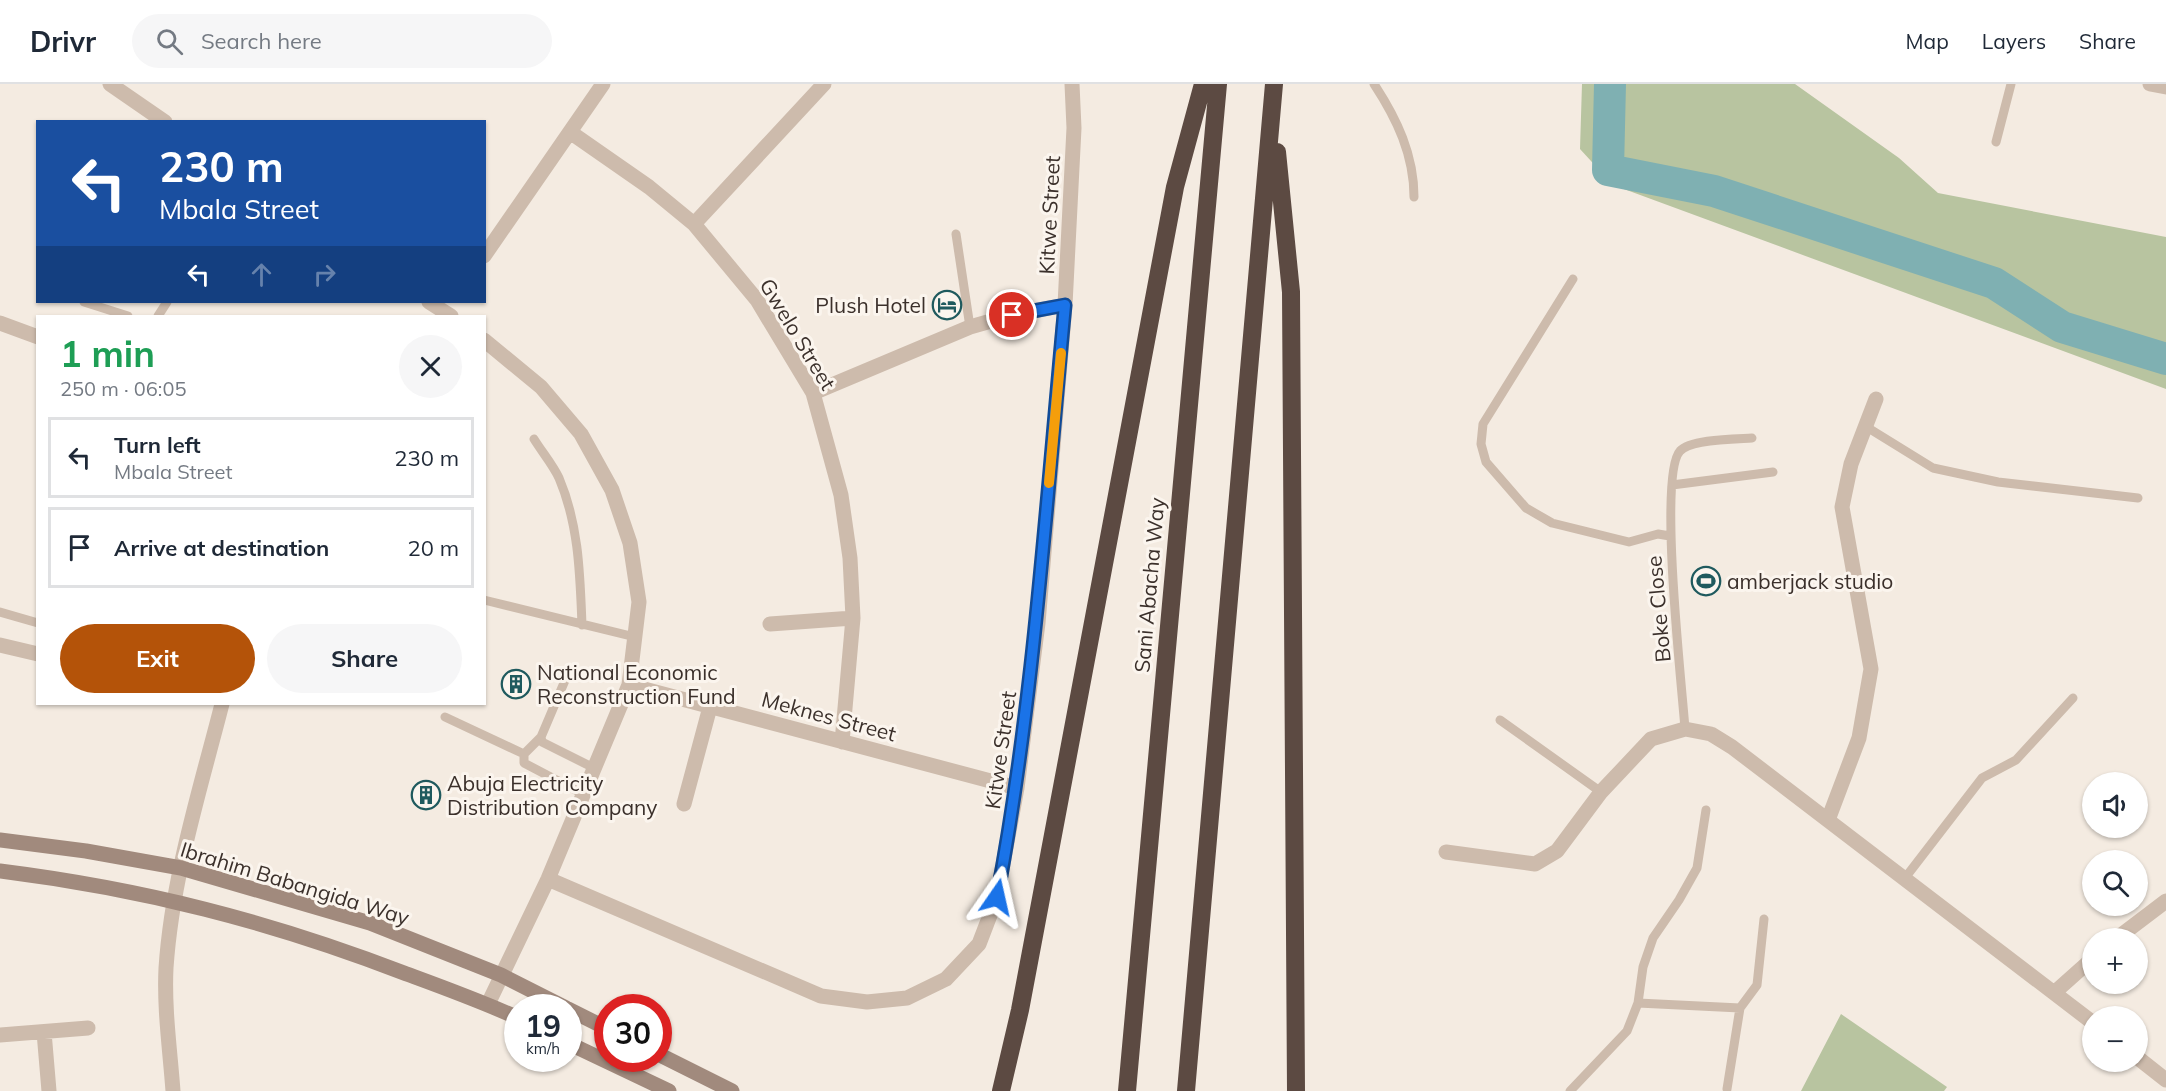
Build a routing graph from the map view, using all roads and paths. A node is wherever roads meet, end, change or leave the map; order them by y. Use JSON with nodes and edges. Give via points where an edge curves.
{"nodes":[{"id":1,"x":110,"y":84,"type":"edge"},
{"id":2,"x":603,"y":84,"type":"edge"},
{"id":3,"x":824,"y":84,"type":"edge"},
{"id":4,"x":1072,"y":84,"type":"edge"},
{"id":5,"x":1203,"y":84,"type":"edge"},
{"id":6,"x":1218,"y":84,"type":"edge"},
{"id":7,"x":1274,"y":84,"type":"edge"},
{"id":8,"x":1374,"y":84,"type":"edge"},
{"id":9,"x":2011,"y":84,"type":"edge"},
{"id":10,"x":2150,"y":84,"type":"edge"},
{"id":11,"x":2166,"y":87,"type":"edge"},
{"id":12,"x":1272,"y":108,"type":"junction"},
{"id":13,"x":162,"y":120,"type":"edge"},
{"id":14,"x":570,"y":132,"type":"junction"},
{"id":15,"x":1996,"y":142,"type":"dead end"},
{"id":16,"x":1414,"y":197,"type":"dead end"},
{"id":17,"x":694,"y":224,"type":"junction"},
{"id":18,"x":956,"y":234,"type":"dead end"},
{"id":19,"x":486,"y":253,"type":"edge"},
{"id":20,"x":1573,"y":279,"type":"dead end"},
{"id":21,"x":87,"y":303,"type":"edge"},
{"id":22,"x":432,"y":303,"type":"edge"},
{"id":23,"x":1065,"y":305,"type":"junction"},
{"id":24,"x":450,"y":310,"type":"edge"},
{"id":25,"x":125,"y":315,"type":"edge"},
{"id":26,"x":0,"y":323,"type":"edge"},
{"id":27,"x":970,"y":327,"type":"junction"},
{"id":28,"x":36,"y":336,"type":"edge"},
{"id":29,"x":486,"y":342,"type":"edge"},
{"id":30,"x":813,"y":393,"type":"junction"},
{"id":31,"x":1876,"y":399,"type":"dead end"},
{"id":32,"x":1865,"y":426,"type":"junction"},
{"id":33,"x":1752,"y":438,"type":"dead end"},
{"id":34,"x":534,"y":439,"type":"dead end"},
{"id":35,"x":1773,"y":472,"type":"dead end"},
{"id":36,"x":1672,"y":485,"type":"junction"},
{"id":37,"x":2138,"y":498,"type":"dead end"},
{"id":38,"x":1670,"y":536,"type":"junction"},
{"id":39,"x":486,"y":601,"type":"edge"},
{"id":40,"x":0,"y":612,"type":"edge"},
{"id":41,"x":853,"y":618,"type":"junction"},
{"id":42,"x":36,"y":622,"type":"edge"},
{"id":43,"x":770,"y":624,"type":"dead end"},
{"id":44,"x":582,"y":625,"type":"junction"},
{"id":45,"x":635,"y":637,"type":"junction"},
{"id":46,"x":0,"y":645,"type":"edge"},
{"id":47,"x":36,"y":654,"type":"edge"},
{"id":48,"x":569,"y":671,"type":"dead end"},
{"id":49,"x":629,"y":685,"type":"junction"},
{"id":50,"x":2073,"y":698,"type":"dead end"},
{"id":51,"x":222,"y":705,"type":"edge"},
{"id":52,"x":710,"y":707,"type":"junction"},
{"id":53,"x":445,"y":717,"type":"dead end"},
{"id":54,"x":1500,"y":720,"type":"dead end"},
{"id":55,"x":1685,"y":729,"type":"junction"},
{"id":56,"x":541,"y":738,"type":"junction"},
{"id":57,"x":842,"y":742,"type":"junction"},
{"id":58,"x":524,"y":754,"type":"junction"},
{"id":59,"x":594,"y":768,"type":"junction"},
{"id":60,"x":1017,"y":788,"type":"junction"},
{"id":61,"x":1601,"y":792,"type":"junction"},
{"id":62,"x":583,"y":794,"type":"junction"},
{"id":63,"x":684,"y":804,"type":"dead end"},
{"id":64,"x":1706,"y":810,"type":"dead end"},
{"id":65,"x":1828,"y":820,"type":"junction"},
{"id":66,"x":0,"y":840,"type":"edge"},
{"id":67,"x":1446,"y":852,"type":"dead end"},
{"id":68,"x":180,"y":868,"type":"junction"},
{"id":69,"x":0,"y":871,"type":"edge"},
{"id":70,"x":1905,"y":878,"type":"junction"},
{"id":71,"x":548,"y":879,"type":"junction"},
{"id":72,"x":175,"y":900,"type":"junction"},
{"id":73,"x":2166,"y":901,"type":"edge"},
{"id":74,"x":1764,"y":919,"type":"dead end"},
{"id":75,"x":2130,"y":928,"type":"edge"},
{"id":76,"x":2082,"y":968,"type":"edge"},
{"id":77,"x":501,"y":975,"type":"junction"},
{"id":78,"x":2055,"y":992,"type":"junction"},
{"id":79,"x":538,"y":994,"type":"edge"},
{"id":80,"x":1638,"y":1003,"type":"junction"},
{"id":81,"x":488,"y":1004,"type":"junction"},
{"id":82,"x":1740,"y":1008,"type":"junction"},
{"id":83,"x":504,"y":1011,"type":"edge"},
{"id":84,"x":2082,"y":1014,"type":"edge"},
{"id":85,"x":88,"y":1028,"type":"dead end"},
{"id":86,"x":44,"y":1032,"type":"junction"},
{"id":87,"x":0,"y":1035,"type":"edge"},
{"id":88,"x":582,"y":1050,"type":"edge"},
{"id":89,"x":672,"y":1061,"type":"edge"},
{"id":90,"x":2148,"y":1066,"type":"edge"},
{"id":91,"x":2166,"y":1080,"type":"edge"},
{"id":92,"x":1727,"y":1089,"type":"dead end"},
{"id":93,"x":49,"y":1091,"type":"edge"},
{"id":94,"x":173,"y":1091,"type":"edge"},
{"id":95,"x":669,"y":1091,"type":"edge"},
{"id":96,"x":732,"y":1091,"type":"edge"},
{"id":97,"x":1001,"y":1091,"type":"edge"},
{"id":98,"x":1127,"y":1091,"type":"edge"},
{"id":99,"x":1186,"y":1091,"type":"edge"},
{"id":100,"x":1296,"y":1091,"type":"edge"},
{"id":101,"x":1570,"y":1091,"type":"edge"}],
"edges":[{"from":1,"to":13,"type":"street"},
{"from":2,"to":14,"type":"street"},
{"from":3,"to":17,"type":"street"},
{"from":4,"to":23,"type":"street","name":"Kitwe Street","via":[[1074,128]]},
{"from":5,"to":97,"type":"highway","via":[[1175,187],[1020,1010]]},
{"from":6,"to":98,"type":"highway","name":"Sani Abacha Way"},
{"from":7,"to":12,"type":"highway"},
{"from":8,"to":16,"type":"lane","via":[[1394,114],[1406,144]]},
{"from":9,"to":15,"type":"lane"},
{"from":10,"to":11,"type":"street"},
{"from":12,"to":99,"type":"highway"},
{"from":12,"to":100,"type":"highway","via":[[1291,292]]},
{"from":14,"to":17,"type":"street","name":"Gwelo Street"},
{"from":14,"to":19,"type":"street"},
{"from":17,"to":30,"type":"street","name":"Gwelo Street","via":[[757,300]]},
{"from":18,"to":27,"type":"lane"},
{"from":20,"to":38,"type":"lane","via":[[1483,424],[1481,444],[1486,462],[1526,508],[1552,523],[1629,542],[1658,534]]},
{"from":21,"to":25,"type":"lane"},
{"from":22,"to":24,"type":"street"},
{"from":23,"to":27,"type":"street"},
{"from":23,"to":60,"type":"street","name":"Kitwe Street","via":[[1038,623]]},
{"from":26,"to":28,"type":"street"},
{"from":27,"to":30,"type":"street"},
{"from":29,"to":45,"type":"street","via":[[541,387],[581,434],[612,490],[630,543],[639,602]]},
{"from":30,"to":41,"type":"street","name":"Gwelo Street","via":[[841,495]]},
{"from":31,"to":32,"type":"street"},
{"from":32,"to":37,"type":"lane","via":[[1933,468],[1998,482]]},
{"from":32,"to":65,"type":"street","via":[[1851,464],[1842,507],[1872,669],[1859,738]]},
{"from":33,"to":36,"type":"lane","name":"Boke Close","via":[[1687,445],[1678,452]]},
{"from":34,"to":44,"type":"lane","via":[[558,476],[572,514],[580,567]]},
{"from":35,"to":36,"type":"lane"},
{"from":36,"to":38,"type":"lane","name":"Boke Close"},
{"from":38,"to":55,"type":"lane","name":"Boke Close"},
{"from":39,"to":44,"type":"lane"},
{"from":40,"to":42,"type":"lane"},
{"from":41,"to":43,"type":"street"},
{"from":41,"to":57,"type":"street","name":"Gwelo Street"},
{"from":44,"to":45,"type":"lane"},
{"from":45,"to":49,"type":"street"},
{"from":46,"to":47,"type":"street"},
{"from":48,"to":56,"type":"lane"},
{"from":49,"to":52,"type":"street","name":"Meknes Street"},
{"from":49,"to":59,"type":"street"},
{"from":50,"to":70,"type":"lane","via":[[2016,760],[1982,778]]},
{"from":51,"to":68,"type":"street"},
{"from":52,"to":57,"type":"street","name":"Meknes Street"},
{"from":52,"to":63,"type":"street"},
{"from":53,"to":58,"type":"lane"},
{"from":54,"to":61,"type":"lane"},
{"from":55,"to":61,"type":"street","via":[[1651,739]]},
{"from":55,"to":65,"type":"street","via":[[1711,734],[1732,747]]},
{"from":56,"to":58,"type":"lane"},
{"from":56,"to":59,"type":"lane"},
{"from":57,"to":60,"type":"street","name":"Meknes Street"},
{"from":58,"to":62,"type":"lane","via":[[524,764]]},
{"from":59,"to":62,"type":"street"},
{"from":60,"to":71,"type":"street","name":"Kitwe Street","via":[[997,897],[979,944],[946,979],[907,998],[867,1002],[821,996]]},
{"from":61,"to":67,"type":"street","via":[[1557,851],[1535,864]]},
{"from":62,"to":71,"type":"street"},
{"from":64,"to":80,"type":"lane","via":[[1697,868],[1653,938],[1643,967]]},
{"from":65,"to":70,"type":"street"},
{"from":66,"to":68,"type":"main road","name":"Ibrahim Babangida Way"},
{"from":68,"to":72,"type":"street"},
{"from":68,"to":77,"type":"main road","name":"Ibrahim Babangida Way","via":[[370,923]]},
{"from":69,"to":72,"type":"main road","via":[[83,881]]},
{"from":70,"to":78,"type":"street"},
{"from":71,"to":77,"type":"street"},
{"from":72,"to":81,"type":"main road","via":[[350,952]]},
{"from":72,"to":94,"type":"street","via":[[166,985]]},
{"from":73,"to":75,"type":"street"},
{"from":74,"to":82,"type":"lane","via":[[1757,985]]},
{"from":76,"to":78,"type":"street"},
{"from":77,"to":79,"type":"main road","name":"Ibrahim Babangida Way"},
{"from":77,"to":81,"type":"street"},
{"from":78,"to":84,"type":"street"},
{"from":80,"to":82,"type":"lane"},
{"from":80,"to":101,"type":"lane","via":[[1627,1031]]},
{"from":81,"to":83,"type":"main road"},
{"from":82,"to":92,"type":"lane"},
{"from":85,"to":86,"type":"street"},
{"from":86,"to":87,"type":"street"},
{"from":86,"to":93,"type":"street"},
{"from":88,"to":95,"type":"main road"},
{"from":89,"to":96,"type":"main road"},
{"from":90,"to":91,"type":"street"}]}
